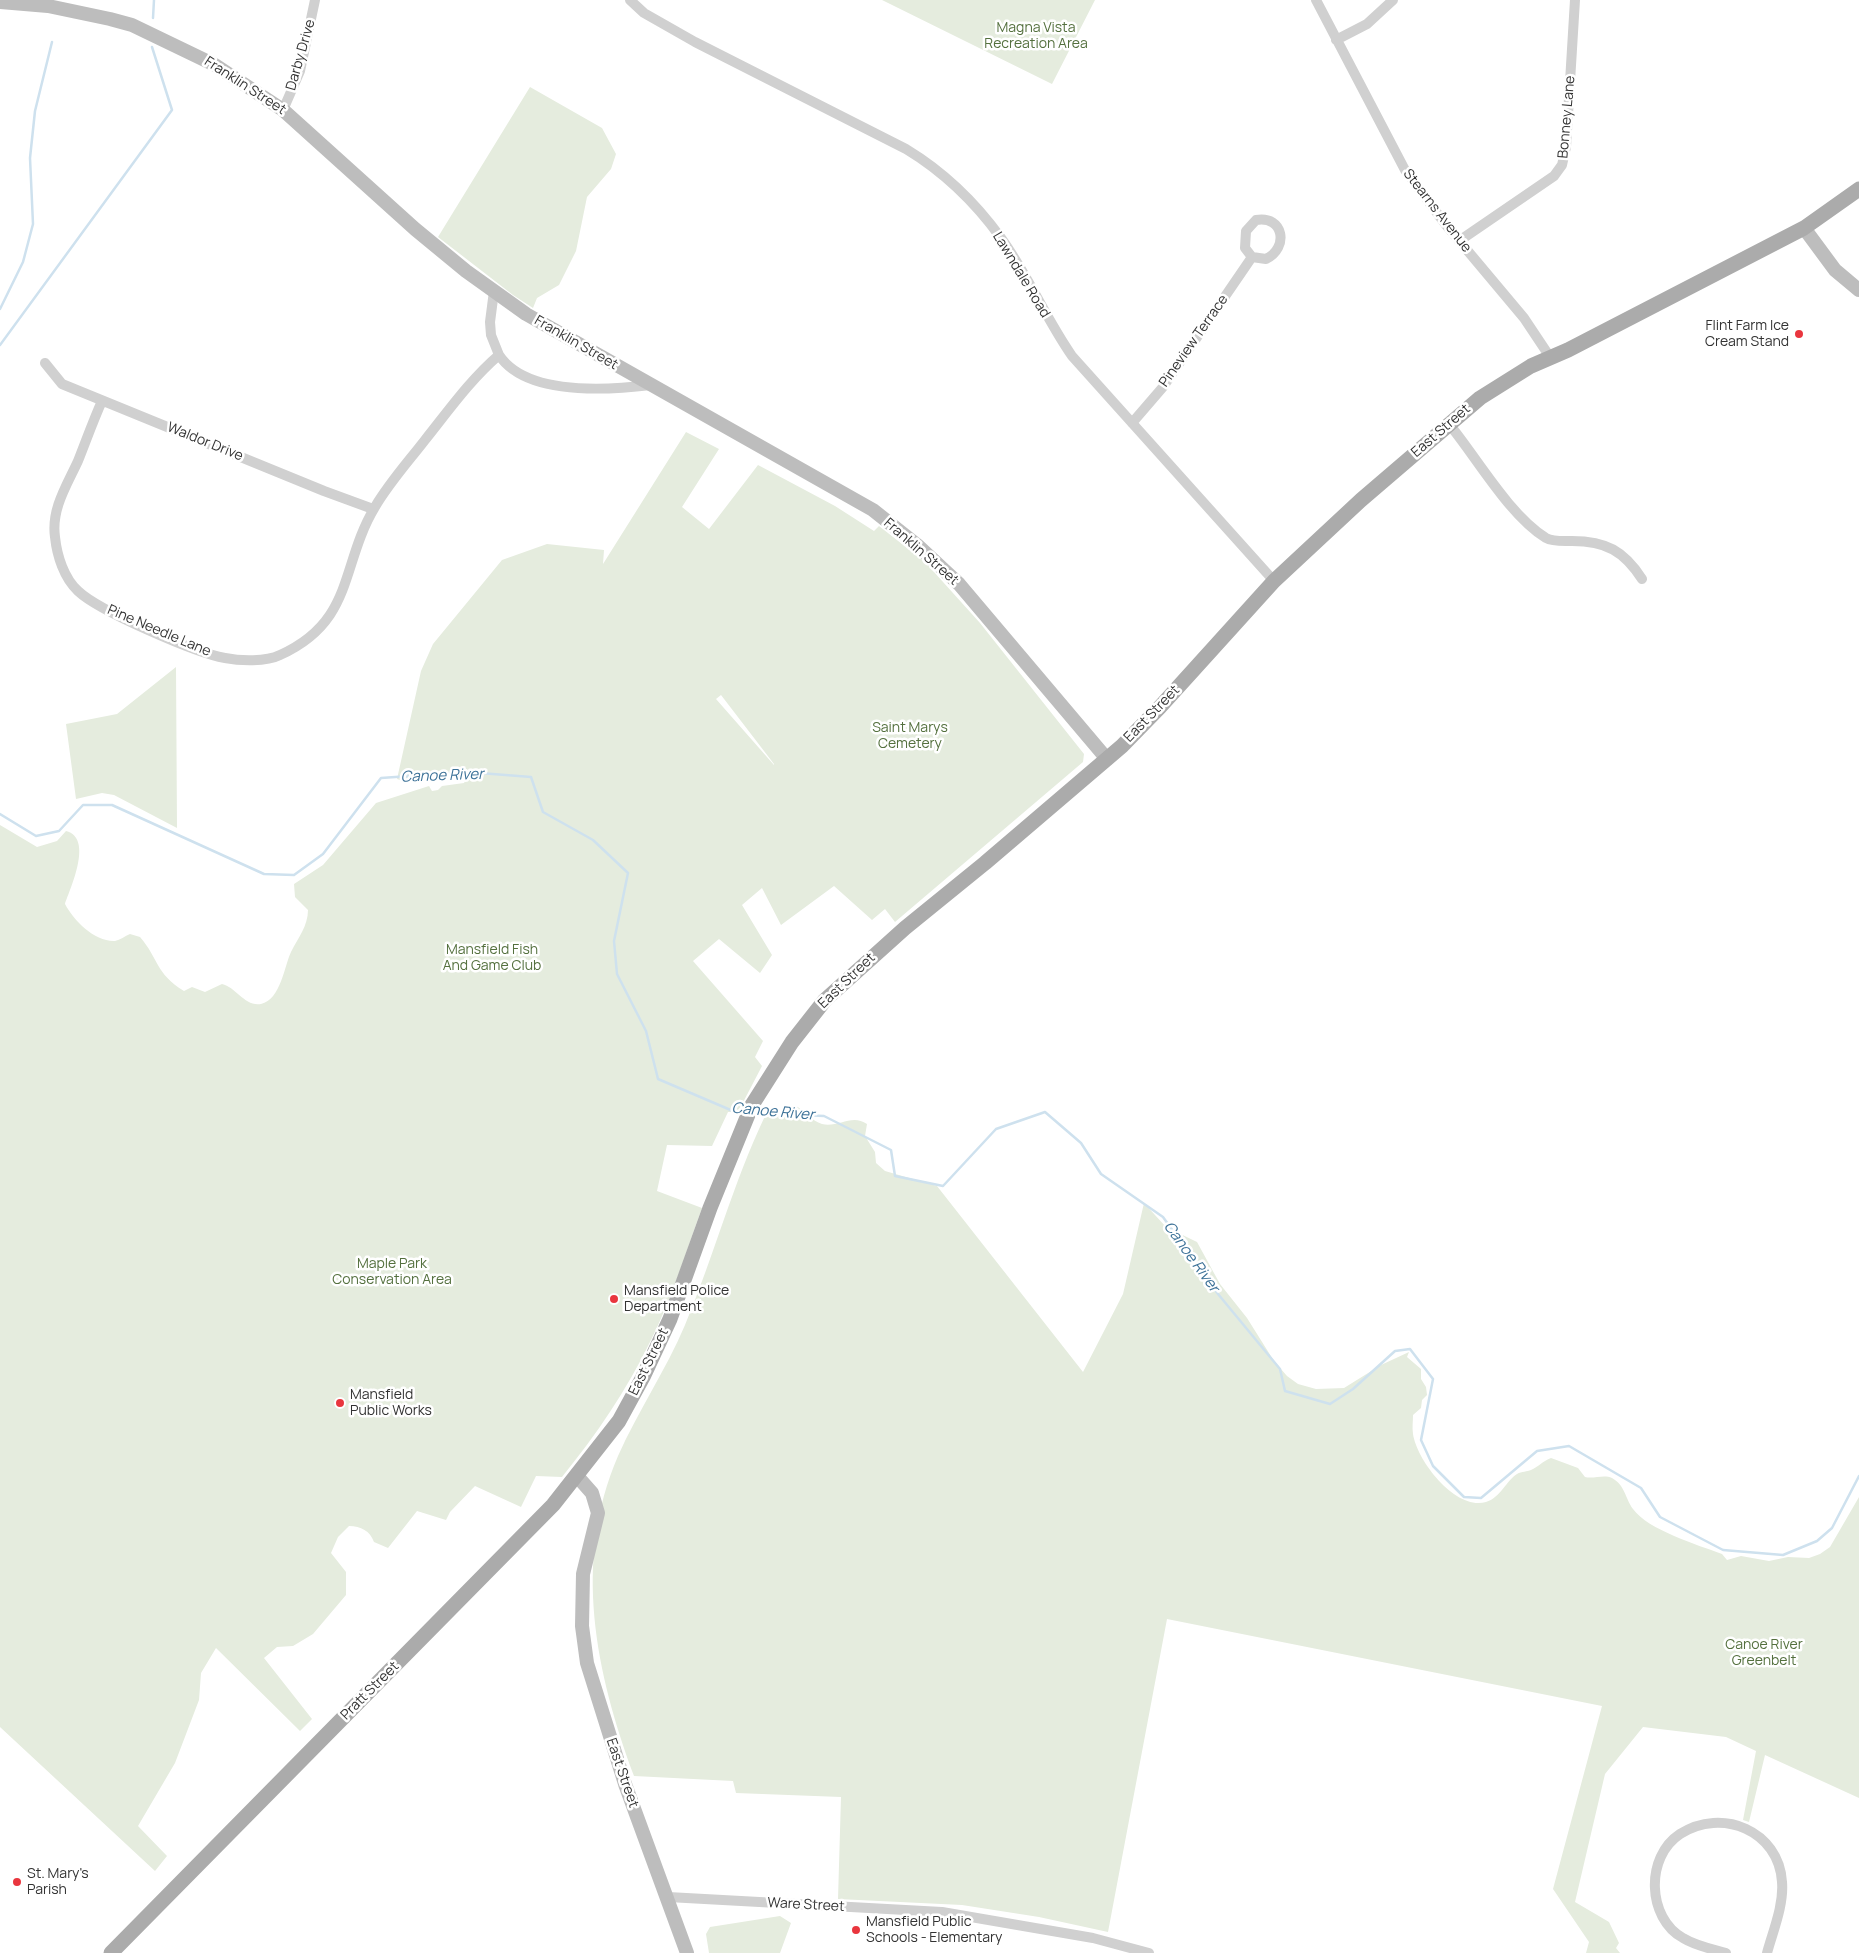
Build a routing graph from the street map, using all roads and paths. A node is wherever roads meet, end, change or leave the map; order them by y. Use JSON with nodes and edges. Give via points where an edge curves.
{"nodes":[{"id":1,"x":315,"y":0,"type":"edge"},
{"id":2,"x":630,"y":0,"type":"edge"},
{"id":3,"x":1316,"y":0,"type":"edge"},
{"id":4,"x":1393,"y":0,"type":"edge"},
{"id":5,"x":1575,"y":0,"type":"edge"},
{"id":6,"x":0,"y":2,"type":"edge"},
{"id":7,"x":1336,"y":40,"type":"junction"},
{"id":8,"x":283,"y":110,"type":"junction"},
{"id":9,"x":1859,"y":189,"type":"edge"},
{"id":10,"x":1804,"y":228,"type":"junction"},
{"id":11,"x":1459,"y":241,"type":"junction"},
{"id":12,"x":1252,"y":257,"type":"dead end"},
{"id":13,"x":1859,"y":290,"type":"edge"},
{"id":14,"x":494,"y":291,"type":"junction"},
{"id":15,"x":499,"y":355,"type":"junction"},
{"id":16,"x":1550,"y":357,"type":"junction"},
{"id":17,"x":46,"y":363,"type":"dead end"},
{"id":18,"x":651,"y":385,"type":"junction"},
{"id":19,"x":102,"y":401,"type":"junction"},
{"id":20,"x":1132,"y":423,"type":"junction"},
{"id":21,"x":1449,"y":424,"type":"junction"},
{"id":22,"x":373,"y":509,"type":"junction"},
{"id":23,"x":1642,"y":579,"type":"dead end"},
{"id":24,"x":1274,"y":581,"type":"junction"},
{"id":25,"x":1107,"y":759,"type":"junction"},
{"id":26,"x":619,"y":1421,"type":"joint"},
{"id":27,"x":577,"y":1476,"type":"junction"},
{"id":28,"x":668,"y":1897,"type":"junction"},
{"id":29,"x":111,"y":1953,"type":"edge"},
{"id":30,"x":687,"y":1953,"type":"edge"},
{"id":31,"x":1149,"y":1953,"type":"edge"},
{"id":32,"x":1726,"y":1953,"type":"edge"},
{"id":33,"x":1767,"y":1953,"type":"edge"}],
"edges":[{"from":1,"to":8,"type":"street","name":"Darby Drive","via":[[300,71]]},
{"from":2,"to":20,"type":"street","name":"Lawndale Road","via":[[644,13],[681,34],[906,150],[951,181],[1002,239],[1072,356]]},
{"from":3,"to":7,"type":"street","name":"Stearns Avenue"},
{"from":4,"to":7,"type":"street","via":[[1372,20]]},
{"from":5,"to":11,"type":"street","name":"Bonney Lane","via":[[1566,147],[1562,165],[1548,181]]},
{"from":6,"to":8,"type":"street","name":"Franklin Street","via":[[48,6],[132,25],[215,65]]},
{"from":7,"to":11,"type":"street","name":"Stearns Avenue","via":[[1404,170]]},
{"from":8,"to":14,"type":"street","name":"Franklin Street","via":[[415,228]]},
{"from":9,"to":10,"type":"main road","name":"East Street"},
{"from":10,"to":13,"type":"street","via":[[1835,270]]},
{"from":10,"to":16,"type":"main road","name":"East Street"},
{"from":11,"to":16,"type":"street","name":"Stearns Avenue","via":[[1524,318]]},
{"from":12,"to":20,"type":"street","name":"Pineview Terrace","via":[[1163,387]]},
{"from":14,"to":15,"type":"street","via":[[491,335]]},
{"from":14,"to":18,"type":"street","name":"Franklin Street","via":[[553,331]]},
{"from":15,"to":18,"type":"street","via":[[513,369],[542,382],[592,389]]},
{"from":15,"to":22,"type":"street","name":"Pine Needle Lane","via":[[476,375]]},
{"from":16,"to":21,"type":"main road","name":"East Street","via":[[1497,387]]},
{"from":17,"to":19,"type":"street","name":"Waldor Drive","via":[[62,384]]},
{"from":18,"to":25,"type":"street","name":"Franklin Street","via":[[856,499],[917,544],[959,584]]},
{"from":19,"to":22,"type":"street","name":"Waldor Drive"},
{"from":19,"to":22,"type":"street","name":"Pine Needle Lane","via":[[56,510],[54,534],[58,554],[69,580],[79,592],[176,641],[224,658],[241,659],[278,656],[301,644],[334,609],[346,586]]},
{"from":20,"to":24,"type":"street","name":"Lawndale Road"},
{"from":21,"to":23,"type":"street","via":[[1496,487],[1529,524],[1548,539],[1604,545],[1620,552],[1632,562]]},
{"from":21,"to":24,"type":"main road","name":"East Street"},
{"from":24,"to":25,"type":"main road","name":"East Street","via":[[1160,707]]},
{"from":25,"to":26,"type":"main road","name":"East Street","via":[[841,984],[792,1042],[752,1105],[662,1338]]},
{"from":26,"to":27,"type":"main road","name":"Pratt Street"},
{"from":27,"to":28,"type":"street","name":"East Street","via":[[592,1493],[598,1513],[583,1574],[582,1626],[587,1663],[625,1784]]},
{"from":27,"to":29,"type":"main road","name":"Pratt Street","via":[[553,1505]]},
{"from":28,"to":30,"type":"street","name":"East Street"},
{"from":28,"to":31,"type":"street","name":"Ware Street","via":[[942,1912],[1093,1938]]},
{"from":32,"to":33,"type":"street","via":[[1682,1938],[1666,1922],[1654,1890],[1658,1863],[1667,1848],[1679,1834],[1706,1823],[1741,1826],[1757,1834],[1776,1856],[1782,1882],[1778,1915]]}]}
